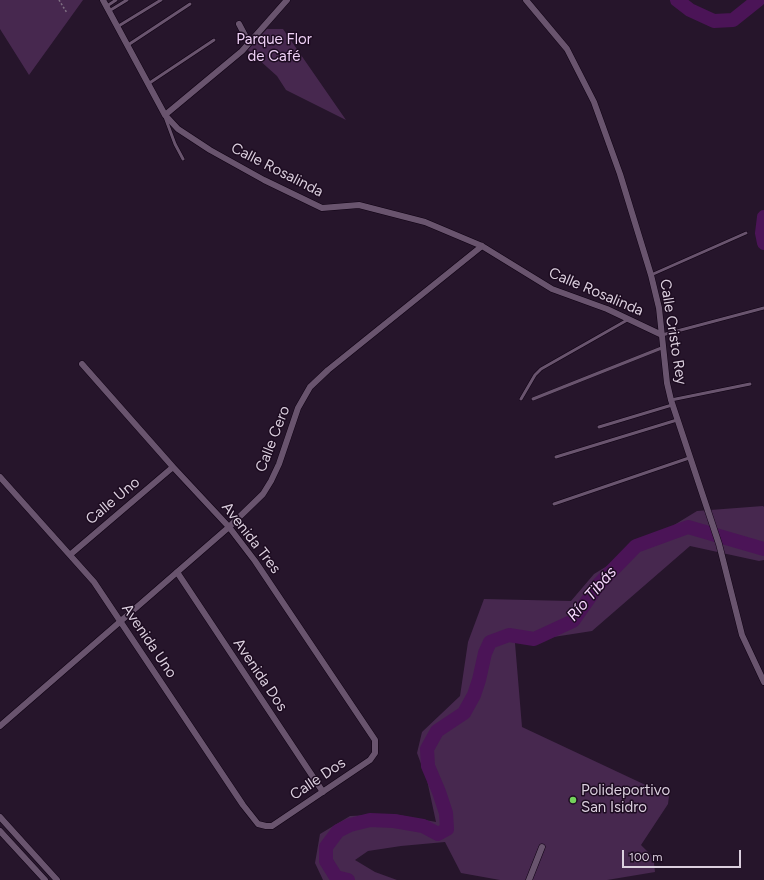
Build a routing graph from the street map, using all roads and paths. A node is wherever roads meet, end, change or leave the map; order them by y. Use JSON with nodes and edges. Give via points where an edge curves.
{"nodes":[{"id":1,"x":59,"y":0,"type":"edge"},
{"id":2,"x":103,"y":0,"type":"edge"},
{"id":3,"x":116,"y":0,"type":"edge"},
{"id":4,"x":127,"y":0,"type":"edge"},
{"id":5,"x":161,"y":0,"type":"edge"},
{"id":6,"x":287,"y":0,"type":"edge"},
{"id":7,"x":526,"y":0,"type":"edge"},
{"id":8,"x":190,"y":4,"type":"dead end"},
{"id":9,"x":108,"y":9,"type":"junction"},
{"id":10,"x":67,"y":13,"type":"dead end"},
{"id":11,"x":240,"y":24,"type":"dead end"},
{"id":12,"x":117,"y":27,"type":"junction"},
{"id":13,"x":214,"y":40,"type":"dead end"},
{"id":14,"x":249,"y":44,"type":"junction"},
{"id":15,"x":127,"y":45,"type":"junction"},
{"id":16,"x":148,"y":84,"type":"junction"},
{"id":17,"x":165,"y":115,"type":"junction"},
{"id":18,"x":183,"y":159,"type":"dead end"},
{"id":19,"x":746,"y":233,"type":"dead end"},
{"id":20,"x":482,"y":246,"type":"junction"},
{"id":21,"x":651,"y":275,"type":"junction"},
{"id":22,"x":764,"y":308,"type":"edge"},
{"id":23,"x":629,"y":319,"type":"junction"},
{"id":24,"x":662,"y":335,"type":"junction"},
{"id":25,"x":664,"y":347,"type":"junction"},
{"id":26,"x":82,"y":364,"type":"dead end"},
{"id":27,"x":750,"y":384,"type":"dead end"},
{"id":28,"x":533,"y":398,"type":"dead end"},
{"id":29,"x":521,"y":399,"type":"dead end"},
{"id":30,"x":671,"y":402,"type":"junction"},
{"id":31,"x":677,"y":420,"type":"junction"},
{"id":32,"x":599,"y":427,"type":"dead end"},
{"id":33,"x":556,"y":457,"type":"dead end"},
{"id":34,"x":689,"y":458,"type":"junction"},
{"id":35,"x":173,"y":467,"type":"junction"},
{"id":36,"x":0,"y":477,"type":"edge"},
{"id":37,"x":554,"y":504,"type":"dead end"},
{"id":38,"x":228,"y":527,"type":"junction"},
{"id":39,"x":71,"y":554,"type":"junction"},
{"id":40,"x":176,"y":572,"type":"junction"},
{"id":41,"x":120,"y":621,"type":"junction"},
{"id":42,"x":764,"y":682,"type":"edge"},
{"id":43,"x":0,"y":726,"type":"edge"},
{"id":44,"x":376,"y":746,"type":"joint"},
{"id":45,"x":323,"y":792,"type":"junction"},
{"id":46,"x":0,"y":817,"type":"edge"},
{"id":47,"x":266,"y":826,"type":"joint"},
{"id":48,"x":0,"y":831,"type":"edge"},
{"id":49,"x":542,"y":847,"type":"dead end"},
{"id":50,"x":45,"y":880,"type":"edge"},
{"id":51,"x":57,"y":880,"type":"edge"},
{"id":52,"x":529,"y":880,"type":"edge"}],
"edges":[{"from":1,"to":10,"type":"path"},
{"from":2,"to":9,"type":"street","name":"Calle Rosalinda"},
{"from":3,"to":9,"type":"lane"},
{"from":4,"to":9,"type":"lane"},
{"from":5,"to":12,"type":"lane"},
{"from":6,"to":14,"type":"street"},
{"from":7,"to":21,"type":"street","name":"Calle Cristo Rey","via":[[567,49],[594,102],[620,174]]},
{"from":8,"to":15,"type":"lane"},
{"from":9,"to":12,"type":"street","name":"Calle Rosalinda"},
{"from":11,"to":14,"type":"street"},
{"from":12,"to":15,"type":"street","name":"Calle Rosalinda"},
{"from":13,"to":16,"type":"lane"},
{"from":14,"to":17,"type":"street"},
{"from":15,"to":16,"type":"street","name":"Calle Rosalinda"},
{"from":16,"to":17,"type":"street","name":"Calle Rosalinda"},
{"from":17,"to":18,"type":"lane"},
{"from":17,"to":20,"type":"street","name":"Calle Rosalinda","via":[[178,129],[210,150],[322,208],[360,205],[375,208],[425,222]]},
{"from":19,"to":21,"type":"lane"},
{"from":20,"to":23,"type":"street","name":"Calle Rosalinda","via":[[552,289]]},
{"from":20,"to":38,"type":"street","name":"Calle Cero","via":[[310,387],[298,408],[272,481],[263,494]]},
{"from":21,"to":24,"type":"street","name":"Calle Cristo Rey"},
{"from":22,"to":24,"type":"lane"},
{"from":23,"to":24,"type":"street","name":"Calle Rosalinda"},
{"from":23,"to":29,"type":"lane","via":[[541,369]]},
{"from":24,"to":25,"type":"street","name":"Calle Cristo Rey"},
{"from":25,"to":28,"type":"lane"},
{"from":25,"to":30,"type":"street","name":"Calle Cristo Rey"},
{"from":26,"to":35,"type":"street","name":"Avenida Tres"},
{"from":27,"to":30,"type":"lane"},
{"from":30,"to":31,"type":"street","name":"Calle Cristo Rey"},
{"from":30,"to":32,"type":"lane"},
{"from":31,"to":33,"type":"lane"},
{"from":31,"to":34,"type":"street","name":"Calle Cristo Rey"},
{"from":34,"to":37,"type":"lane"},
{"from":34,"to":42,"type":"street","name":"Calle Cristo Rey","via":[[719,544],[742,635]]},
{"from":35,"to":38,"type":"street","name":"Avenida Tres"},
{"from":35,"to":39,"type":"street","name":"Calle Uno"},
{"from":36,"to":39,"type":"street","name":"Avenida Uno"},
{"from":38,"to":40,"type":"street","name":"Calle Cero"},
{"from":38,"to":44,"type":"street","name":"Avenida Tres","via":[[260,567],[375,740]]},
{"from":39,"to":41,"type":"street","name":"Avenida Uno","via":[[94,582]]},
{"from":40,"to":41,"type":"street","name":"Calle Cero"},
{"from":40,"to":45,"type":"street","name":"Avenida Dos"},
{"from":41,"to":43,"type":"street","name":"Calle Cero"},
{"from":41,"to":47,"type":"street","name":"Avenida Uno","via":[[243,805],[258,824]]},
{"from":44,"to":45,"type":"street","name":"Calle Dos","via":[[370,760]]},
{"from":45,"to":47,"type":"street","name":"Calle Dos","via":[[272,826]]},
{"from":46,"to":51,"type":"street"},
{"from":48,"to":50,"type":"street"},
{"from":49,"to":52,"type":"street"}]}
